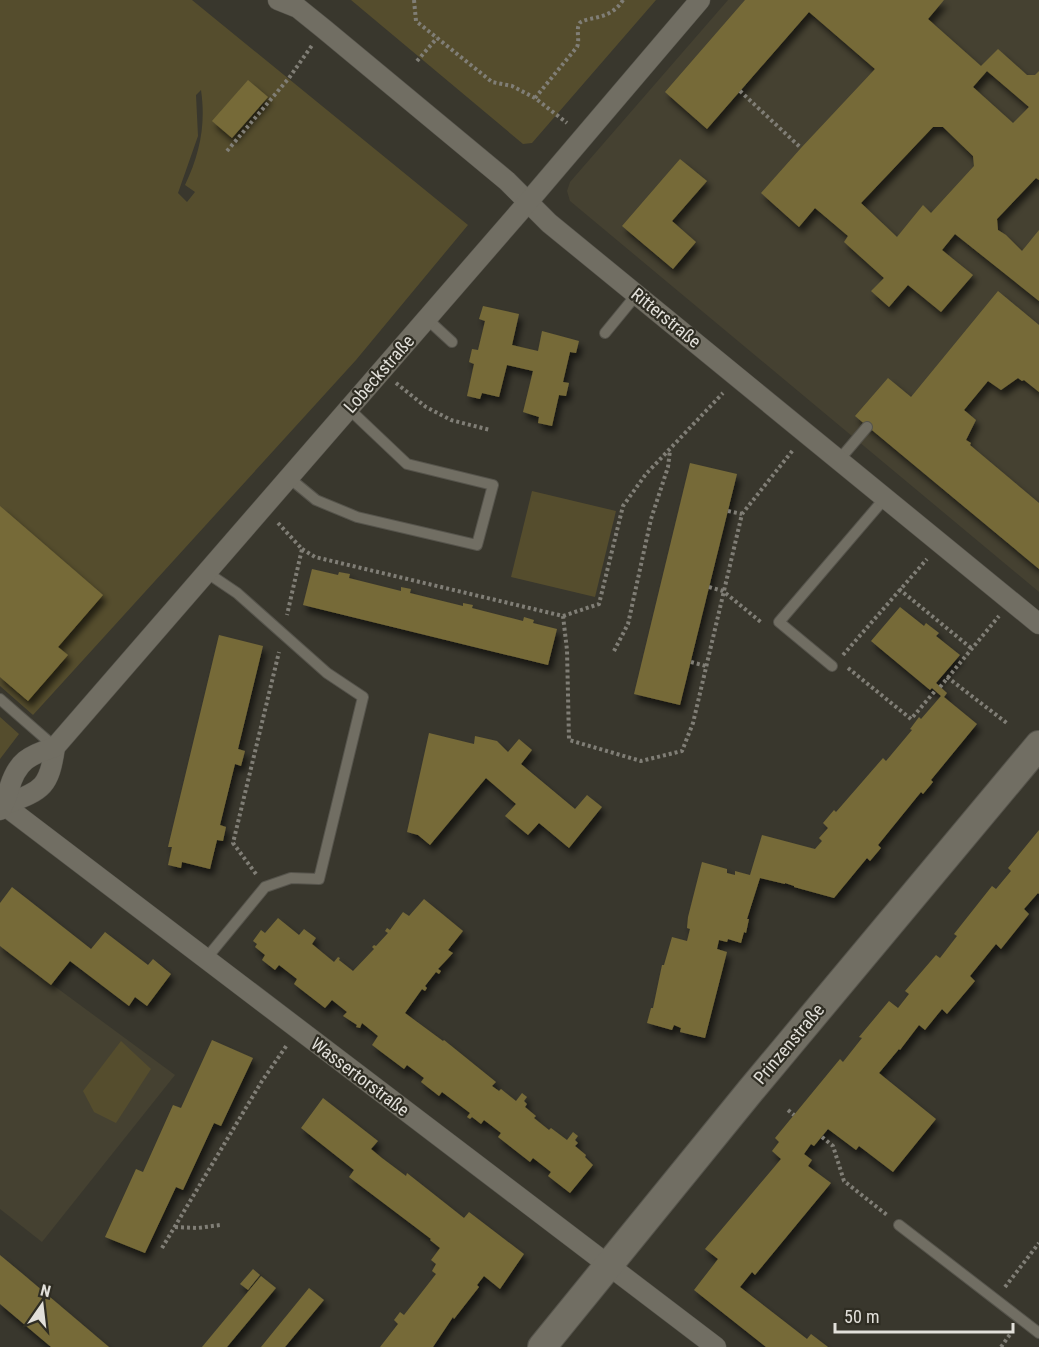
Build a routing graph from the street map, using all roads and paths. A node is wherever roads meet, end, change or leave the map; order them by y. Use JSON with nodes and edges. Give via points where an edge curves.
{"nodes":[{"id":1,"x":278,"y":0,"type":"edge"},
{"id":2,"x":414,"y":0,"type":"edge"},
{"id":3,"x":623,"y":0,"type":"edge"},
{"id":4,"x":700,"y":0,"type":"edge"},
{"id":5,"x":298,"y":3,"type":"edge"},
{"id":6,"x":324,"y":29,"type":"junction"},
{"id":7,"x":436,"y":38,"type":"junction"},
{"id":8,"x":417,"y":61,"type":"dead end"},
{"id":9,"x":740,"y":91,"type":"dead end"},
{"id":10,"x":535,"y":98,"type":"junction"},
{"id":11,"x":584,"y":137,"type":"junction"},
{"id":12,"x":801,"y":148,"type":"dead end"},
{"id":13,"x":227,"y":151,"type":"dead end"},
{"id":14,"x":528,"y":202,"type":"junction"},
{"id":15,"x":637,"y":294,"type":"junction"},
{"id":16,"x":427,"y":319,"type":"junction"},
{"id":17,"x":605,"y":333,"type":"dead end"},
{"id":18,"x":452,"y":342,"type":"dead end"},
{"id":19,"x":381,"y":371,"type":"junction"},
{"id":20,"x":737,"y":376,"type":"junction"},
{"id":21,"x":349,"y":409,"type":"junction"},
{"id":22,"x":867,"y":427,"type":"dead end"},
{"id":23,"x":490,"y":430,"type":"dead end"},
{"id":24,"x":807,"y":433,"type":"junction"},
{"id":25,"x":670,"y":449,"type":"junction"},
{"id":26,"x":839,"y":460,"type":"junction"},
{"id":27,"x":288,"y":477,"type":"junction"},
{"id":28,"x":885,"y":498,"type":"junction"},
{"id":29,"x":262,"y":507,"type":"junction"},
{"id":30,"x":728,"y":511,"type":"dead end"},
{"id":31,"x":741,"y":514,"type":"junction"},
{"id":32,"x":940,"y":543,"type":"junction"},
{"id":33,"x":302,"y":549,"type":"junction"},
{"id":34,"x":206,"y":572,"type":"junction"},
{"id":35,"x":709,"y":587,"type":"dead end"},
{"id":36,"x":899,"y":589,"type":"junction"},
{"id":37,"x":723,"y":591,"type":"junction"},
{"id":38,"x":1010,"y":601,"type":"junction"},
{"id":39,"x":563,"y":616,"type":"junction"},
{"id":40,"x":1039,"y":624,"type":"edge"},
{"id":41,"x":784,"y":626,"type":"junction"},
{"id":42,"x":283,"y":633,"type":"junction"},
{"id":43,"x":971,"y":648,"type":"junction"},
{"id":44,"x":614,"y":651,"type":"dead end"},
{"id":45,"x":691,"y":662,"type":"dead end"},
{"id":46,"x":835,"y":663,"type":"junction"},
{"id":47,"x":706,"y":666,"type":"junction"},
{"id":48,"x":947,"y":677,"type":"junction"},
{"id":49,"x":940,"y":687,"type":"dead end"},
{"id":50,"x":935,"y":691,"type":"dead end"},
{"id":51,"x":0,"y":699,"type":"edge"},
{"id":52,"x":1008,"y":724,"type":"dead end"},
{"id":53,"x":1039,"y":745,"type":"edge"},
{"id":54,"x":55,"y":747,"type":"junction"},
{"id":55,"x":2,"y":808,"type":"edge"},
{"id":56,"x":265,"y":887,"type":"junction"},
{"id":57,"x":205,"y":960,"type":"junction"},
{"id":58,"x":298,"y":1030,"type":"junction"},
{"id":59,"x":788,"y":1110,"type":"dead end"},
{"id":60,"x":794,"y":1115,"type":"dead end"},
{"id":61,"x":822,"y":1137,"type":"dead end"},
{"id":62,"x":899,"y":1225,"type":"joint"},
{"id":63,"x":220,"y":1226,"type":"dead end"},
{"id":64,"x":174,"y":1227,"type":"junction"},
{"id":65,"x":1039,"y":1243,"type":"edge"},
{"id":66,"x":162,"y":1248,"type":"dead end"},
{"id":67,"x":610,"y":1265,"type":"junction"},
{"id":68,"x":996,"y":1299,"type":"junction"},
{"id":69,"x":1039,"y":1333,"type":"edge"},
{"id":70,"x":542,"y":1347,"type":"edge"},
{"id":71,"x":716,"y":1347,"type":"edge"}],
"edges":[{"from":1,"to":5,"type":"street","name":"Ritterstraße"},
{"from":2,"to":7,"type":"path","via":[[416,21]]},
{"from":3,"to":10,"type":"path","via":[[605,16],[580,22],[578,47]]},
{"from":4,"to":11,"type":"street","name":"Lobeckstraße"},
{"from":5,"to":6,"type":"street","name":"Ritterstraße"},
{"from":6,"to":13,"type":"path","via":[[289,78]]},
{"from":6,"to":14,"type":"street","name":"Ritterstraße"},
{"from":7,"to":8,"type":"path"},
{"from":7,"to":10,"type":"path","via":[[492,82],[512,86]]},
{"from":9,"to":12,"type":"path"},
{"from":10,"to":11,"type":"path"},
{"from":11,"to":14,"type":"street","name":"Lobeckstraße"},
{"from":14,"to":15,"type":"street","name":"Ritterstraße"},
{"from":14,"to":16,"type":"street","name":"Lobeckstraße"},
{"from":15,"to":17,"type":"lane"},
{"from":15,"to":20,"type":"street","name":"Ritterstraße"},
{"from":16,"to":18,"type":"lane"},
{"from":16,"to":19,"type":"street","name":"Lobeckstraße"},
{"from":19,"to":21,"type":"street","name":"Lobeckstraße"},
{"from":19,"to":23,"type":"path","via":[[426,407],[451,420]]},
{"from":20,"to":24,"type":"street","name":"Ritterstraße"},
{"from":20,"to":25,"type":"path"},
{"from":21,"to":27,"type":"street","name":"Lobeckstraße"},
{"from":21,"to":27,"type":"lane","via":[[407,464],[493,485],[477,545],[357,517],[316,500]]},
{"from":22,"to":26,"type":"lane"},
{"from":24,"to":26,"type":"street","name":"Ritterstraße"},
{"from":24,"to":31,"type":"path"},
{"from":25,"to":39,"type":"path","via":[[623,506],[599,604]]},
{"from":25,"to":44,"type":"path","via":[[628,624]]},
{"from":26,"to":28,"type":"street","name":"Ritterstraße"},
{"from":27,"to":29,"type":"street","name":"Lobeckstraße"},
{"from":28,"to":32,"type":"street","name":"Ritterstraße"},
{"from":28,"to":41,"type":"lane","via":[[779,622]]},
{"from":29,"to":33,"type":"path"},
{"from":29,"to":34,"type":"street","name":"Lobeckstraße"},
{"from":30,"to":31,"type":"path"},
{"from":31,"to":37,"type":"path"},
{"from":32,"to":36,"type":"path"},
{"from":32,"to":38,"type":"street","name":"Ritterstraße"},
{"from":33,"to":39,"type":"path","via":[[315,557]]},
{"from":33,"to":42,"type":"path"},
{"from":34,"to":42,"type":"lane"},
{"from":34,"to":54,"type":"street","name":"Lobeckstraße"},
{"from":35,"to":37,"type":"path"},
{"from":36,"to":43,"type":"path"},
{"from":36,"to":46,"type":"path"},
{"from":37,"to":41,"type":"path","via":[[767,628]]},
{"from":37,"to":47,"type":"path"},
{"from":38,"to":40,"type":"street","name":"Ritterstraße"},
{"from":38,"to":43,"type":"path"},
{"from":39,"to":47,"type":"path","via":[[569,740],[641,761],[682,752]]},
{"from":41,"to":46,"type":"lane"},
{"from":42,"to":56,"type":"path","via":[[233,843]]},
{"from":42,"to":56,"type":"lane","via":[[327,673],[363,697],[319,879],[291,878]]},
{"from":43,"to":48,"type":"path"},
{"from":45,"to":47,"type":"path"},
{"from":46,"to":50,"type":"path","via":[[910,718]]},
{"from":48,"to":49,"type":"path"},
{"from":48,"to":52,"type":"path"},
{"from":51,"to":54,"type":"lane"},
{"from":53,"to":67,"type":"main road","name":"Prinzenstraße"},
{"from":54,"to":55,"type":"street","name":"Lobeckstraße","via":[[26,759],[14,774]]},
{"from":54,"to":55,"type":"street","via":[[52,773],[36,792]]},
{"from":55,"to":57,"type":"street","name":"Wassertorstraße"},
{"from":56,"to":57,"type":"lane"},
{"from":57,"to":58,"type":"street","name":"Wassertorstraße"},
{"from":58,"to":64,"type":"path","via":[[262,1081]]},
{"from":58,"to":67,"type":"street","name":"Wassertorstraße"},
{"from":59,"to":60,"type":"path"},
{"from":61,"to":62,"type":"path","via":[[833,1146],[844,1180]]},
{"from":62,"to":68,"type":"lane"},
{"from":63,"to":64,"type":"path"},
{"from":64,"to":66,"type":"path"},
{"from":65,"to":68,"type":"path"},
{"from":67,"to":70,"type":"main road","name":"Prinzenstraße"},
{"from":67,"to":71,"type":"street","name":"Wassertorstraße"},
{"from":68,"to":69,"type":"lane"}]}
